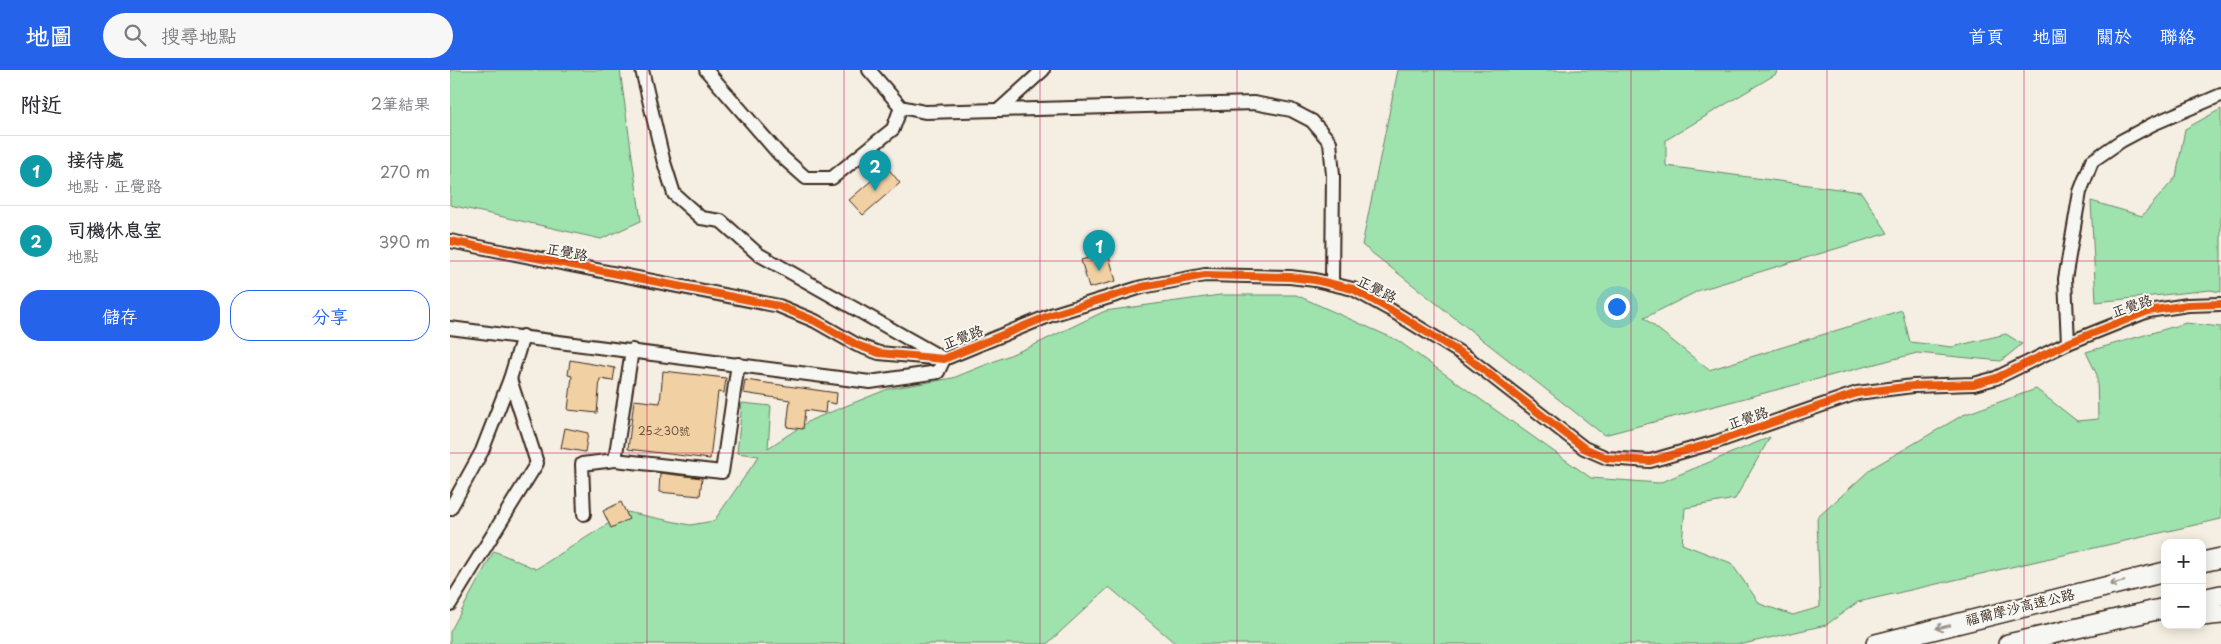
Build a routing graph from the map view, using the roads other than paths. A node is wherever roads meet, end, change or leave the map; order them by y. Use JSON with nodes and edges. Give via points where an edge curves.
{"nodes":[{"id":1,"x":642,"y":70,"type":"edge"},
{"id":2,"x":706,"y":70,"type":"edge"},
{"id":3,"x":869,"y":70,"type":"edge"},
{"id":4,"x":1043,"y":70,"type":"edge"},
{"id":5,"x":2221,"y":95,"type":"edge"},
{"id":6,"x":900,"y":107,"type":"junction"},
{"id":7,"x":999,"y":110,"type":"junction"},
{"id":8,"x":450,"y":241,"type":"edge"},
{"id":9,"x":1332,"y":283,"type":"junction"},
{"id":10,"x":2221,"y":304,"type":"edge"},
{"id":11,"x":450,"y":328,"type":"edge"},
{"id":12,"x":523,"y":336,"type":"junction"},
{"id":13,"x":2068,"y":343,"type":"junction"},
{"id":14,"x":632,"y":350,"type":"junction"},
{"id":15,"x":944,"y":359,"type":"junction"},
{"id":16,"x":738,"y":364,"type":"junction"},
{"id":17,"x":510,"y":379,"type":"junction"},
{"id":18,"x":615,"y":460,"type":"junction"},
{"id":19,"x":450,"y":509,"type":"edge"},
{"id":20,"x":584,"y":514,"type":"dead end"},
{"id":21,"x":2221,"y":558,"type":"edge"},
{"id":22,"x":2206,"y":561,"type":"edge"},
{"id":23,"x":2161,"y":573,"type":"edge"},
{"id":24,"x":2221,"y":595,"type":"edge"},
{"id":25,"x":2206,"y":598,"type":"edge"},
{"id":26,"x":450,"y":604,"type":"edge"},
{"id":27,"x":2161,"y":609,"type":"edge"},
{"id":28,"x":2143,"y":614,"type":"junction"},
{"id":29,"x":2221,"y":614,"type":"edge"},
{"id":30,"x":2161,"y":615,"type":"edge"},
{"id":31,"x":2206,"y":616,"type":"edge"},
{"id":32,"x":1876,"y":644,"type":"edge"},
{"id":33,"x":2008,"y":644,"type":"edge"}],
"edges":[{"from":1,"to":15,"type":"street","via":[[674,194],[701,218],[721,221],[758,254]]},
{"from":2,"to":6,"type":"street","via":[[779,154],[806,178],[832,178],[893,128]]},
{"from":3,"to":6,"type":"street"},
{"from":4,"to":7,"type":"street"},
{"from":5,"to":13,"type":"street","via":[[2153,124],[2092,161],[2080,192],[2065,279]]},
{"from":6,"to":7,"type":"street","via":[[925,112]]},
{"from":7,"to":9,"type":"street","via":[[1254,103],[1291,110],[1312,121],[1330,142],[1333,175]]},
{"from":8,"to":15,"type":"street","name":"正覺路","via":[[779,306],[879,353]]},
{"from":9,"to":13,"type":"street","name":"正覺路","via":[[1353,289],[1467,357],[1584,448],[1606,458],[1650,461],[1716,442],[1857,393],[1913,386],[1974,384],[1996,378]]},
{"from":9,"to":15,"type":"street","name":"正覺路","via":[[1290,277],[1204,275],[1142,287],[1051,315]]},
{"from":10,"to":13,"type":"street","name":"正覺路","via":[[2148,311]]},
{"from":11,"to":12,"type":"street"},
{"from":12,"to":14,"type":"street"},
{"from":12,"to":17,"type":"street"},
{"from":14,"to":16,"type":"street"},
{"from":14,"to":18,"type":"street"},
{"from":15,"to":16,"type":"street","via":[[938,372],[870,382]]},
{"from":16,"to":18,"type":"street","via":[[722,472]]},
{"from":17,"to":19,"type":"street","via":[[482,451]]},
{"from":17,"to":26,"type":"street","via":[[537,463]]},
{"from":18,"to":20,"type":"street","via":[[582,464]]},
{"from":21,"to":22,"type":"highway"},
{"from":23,"to":32,"type":"highway","name":"福爾摩沙高速公路","one_way":true},
{"from":24,"to":25,"type":"highway"},
{"from":27,"to":28,"type":"highway"},
{"from":28,"to":30,"type":"highway"},
{"from":28,"to":33,"type":"highway"},
{"from":29,"to":31,"type":"highway"}]}
